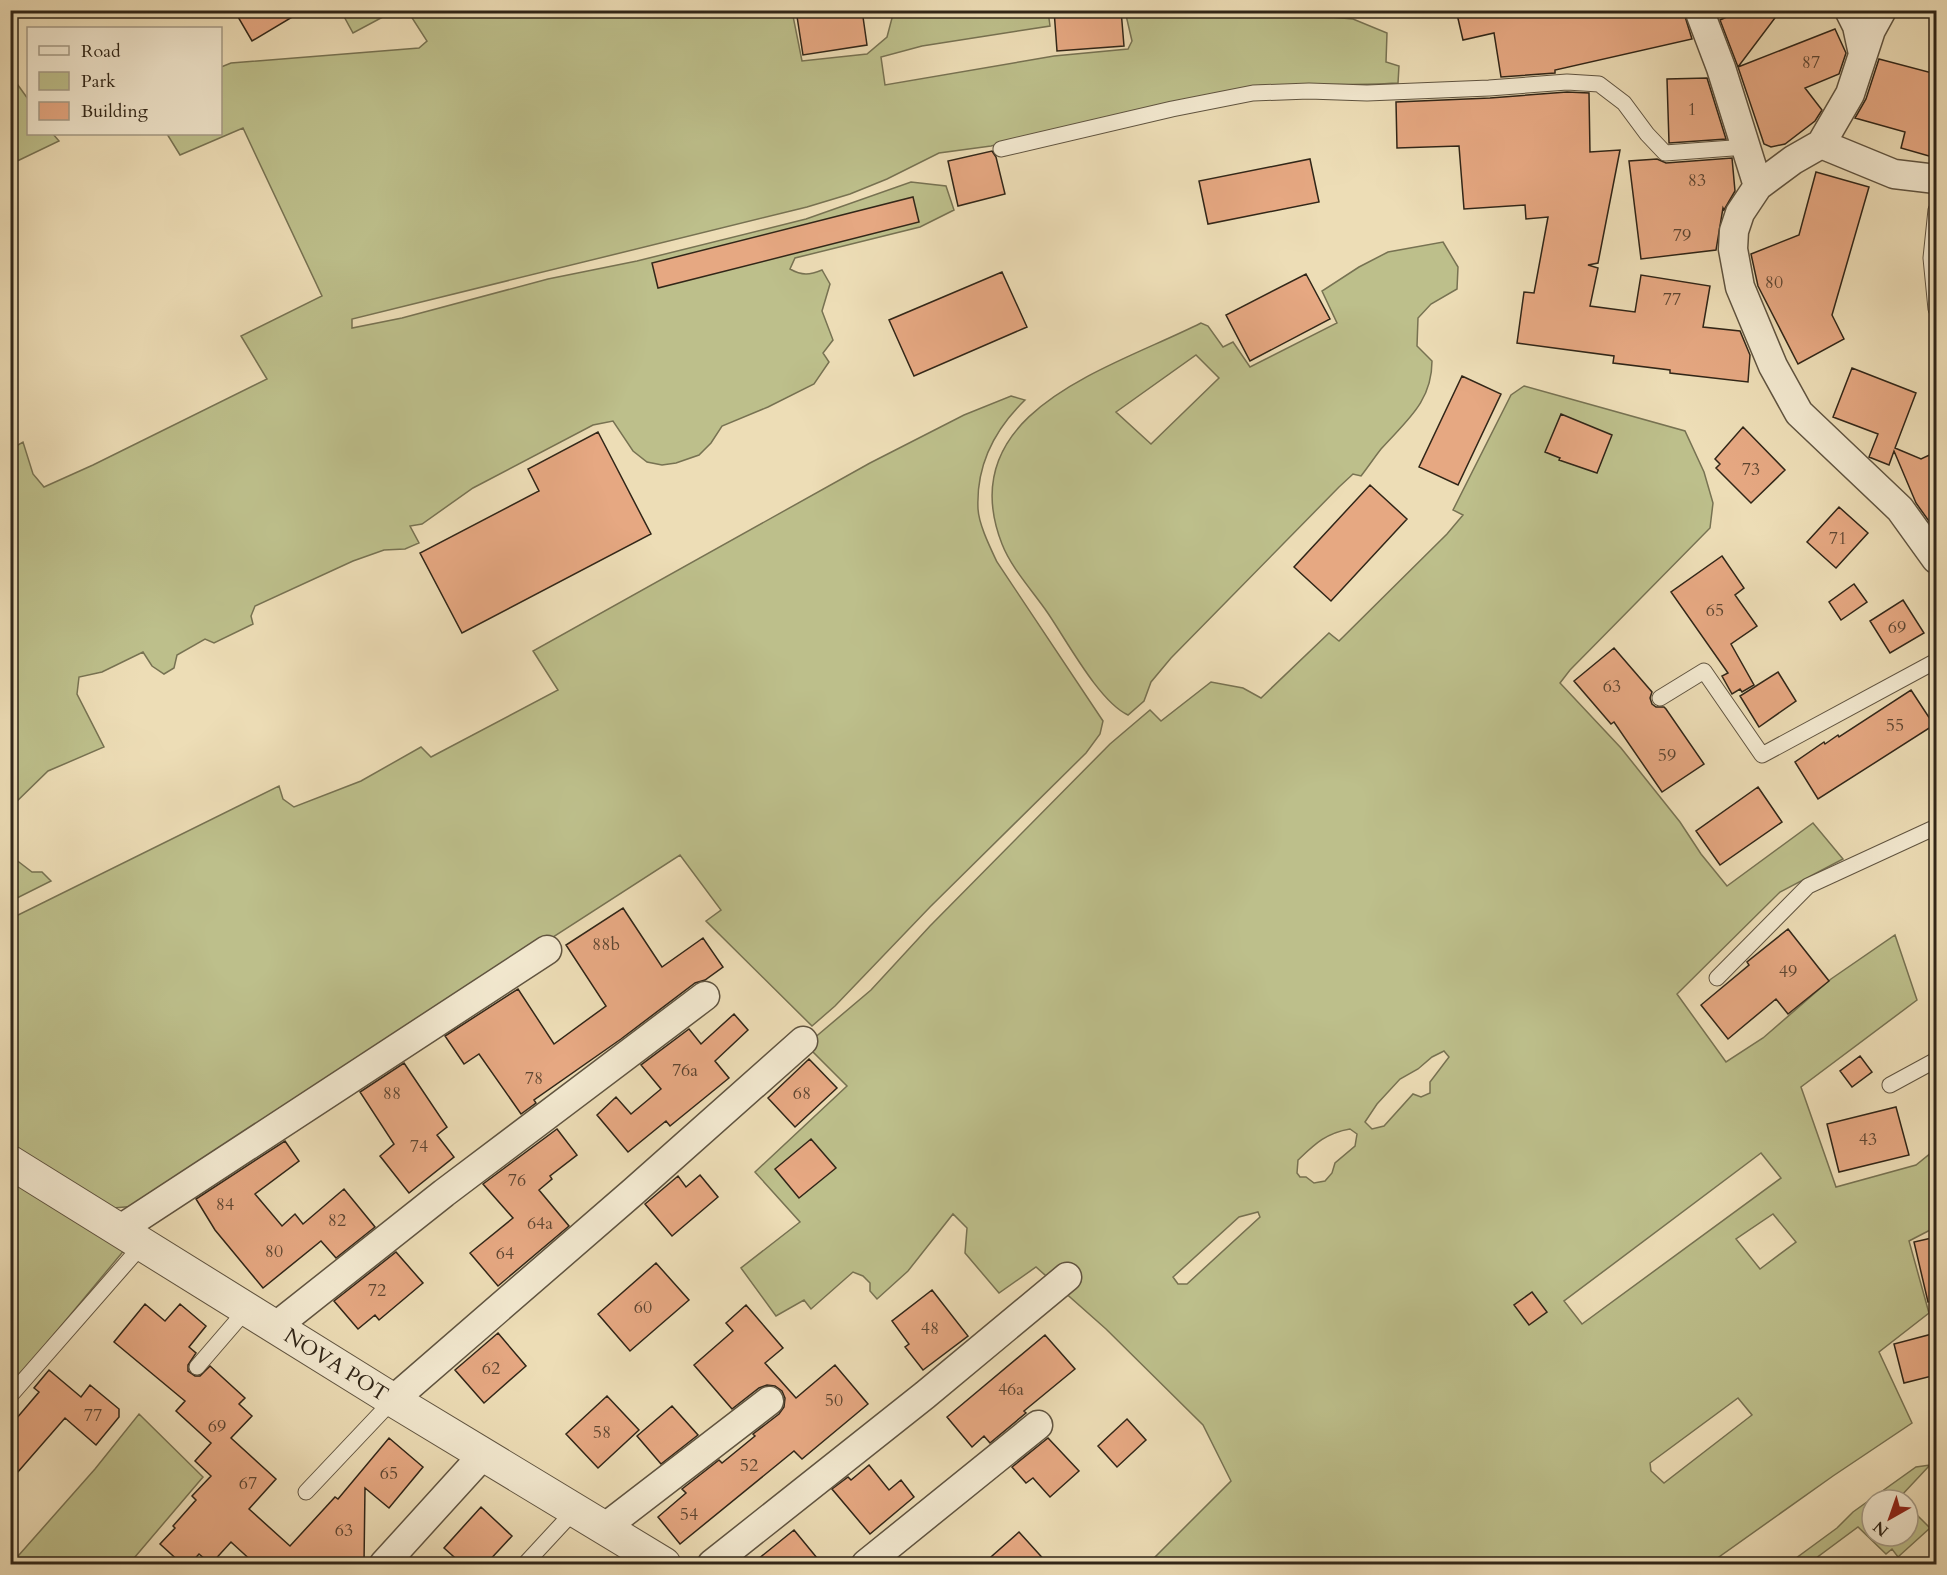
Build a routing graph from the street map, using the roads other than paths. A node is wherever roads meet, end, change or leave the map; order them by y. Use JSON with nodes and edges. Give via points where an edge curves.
{"nodes":[{"id":1,"x":1699,"y":10,"type":"edge"},
{"id":2,"x":1849,"y":10,"type":"edge"},
{"id":3,"x":1882,"y":10,"type":"edge"},
{"id":4,"x":1863,"y":54,"type":"junction"},
{"id":5,"x":1821,"y":144,"type":"junction"},
{"id":6,"x":1746,"y":147,"type":"junction"},
{"id":7,"x":1001,"y":149,"type":"dead end"},
{"id":8,"x":1936,"y":184,"type":"edge"},
{"id":9,"x":1758,"y":186,"type":"junction"},
{"id":10,"x":1936,"y":210,"type":"edge"},
{"id":11,"x":1936,"y":309,"type":"edge"},
{"id":12,"x":1936,"y":560,"type":"edge"},
{"id":13,"x":1936,"y":661,"type":"edge"},
{"id":14,"x":1660,"y":698,"type":"dead end"},
{"id":15,"x":1936,"y":827,"type":"edge"},
{"id":16,"x":547,"y":950,"type":"dead end"},
{"id":17,"x":1717,"y":978,"type":"dead end"},
{"id":18,"x":705,"y":996,"type":"dead end"},
{"id":19,"x":803,"y":1041,"type":"dead end"},
{"id":20,"x":1936,"y":1060,"type":"edge"},
{"id":21,"x":1890,"y":1085,"type":"dead end"},
{"id":22,"x":10,"y":1162,"type":"edge"},
{"id":23,"x":131,"y":1237,"type":"junction"},
{"id":24,"x":1067,"y":1277,"type":"dead end"},
{"id":25,"x":247,"y":1309,"type":"junction"},
{"id":26,"x":275,"y":1327,"type":"junction"},
{"id":27,"x":197,"y":1367,"type":"dead end"},
{"id":28,"x":10,"y":1396,"type":"edge"},
{"id":29,"x":393,"y":1400,"type":"junction"},
{"id":30,"x":769,"y":1401,"type":"dead end"},
{"id":31,"x":1038,"y":1425,"type":"dead end"},
{"id":32,"x":483,"y":1455,"type":"junction"},
{"id":33,"x":306,"y":1492,"type":"dead end"},
{"id":34,"x":575,"y":1510,"type":"junction"},
{"id":35,"x":604,"y":1528,"type":"junction"},
{"id":36,"x":384,"y":1564,"type":"edge"},
{"id":37,"x":525,"y":1564,"type":"edge"},
{"id":38,"x":664,"y":1564,"type":"edge"},
{"id":39,"x":712,"y":1564,"type":"edge"},
{"id":40,"x":866,"y":1564,"type":"edge"}],
"edges":[{"from":1,"to":6,"type":"street"},
{"from":2,"to":4,"type":"street"},
{"from":3,"to":4,"type":"street"},
{"from":4,"to":5,"type":"street","via":[[1850,94]]},
{"from":5,"to":8,"type":"street","via":[[1894,174]]},
{"from":5,"to":9,"type":"street"},
{"from":6,"to":7,"type":"lane","via":[[1665,153],[1624,103],[1599,84],[1567,82],[1489,88],[1253,93]]},
{"from":6,"to":9,"type":"street"},
{"from":9,"to":12,"type":"street","via":[[1740,213],[1733,249],[1740,287],[1773,366],[1798,413],[1900,509]]},
{"from":10,"to":11,"type":"lane","via":[[1931,258]]},
{"from":13,"to":14,"type":"lane","via":[[1762,755],[1704,671]]},
{"from":15,"to":17,"type":"lane","via":[[1808,886]]},
{"from":16,"to":23,"type":"street"},
{"from":18,"to":26,"type":"street","via":[[444,1193]]},
{"from":19,"to":29,"type":"street"},
{"from":20,"to":21,"type":"lane"},
{"from":22,"to":23,"type":"street","name":"NOVA POT"},
{"from":23,"to":25,"type":"street","name":"NOVA POT"},
{"from":23,"to":28,"type":"lane"},
{"from":24,"to":39,"type":"street"},
{"from":25,"to":26,"type":"street","name":"NOVA POT"},
{"from":25,"to":27,"type":"lane"},
{"from":26,"to":29,"type":"street","name":"NOVA POT"},
{"from":29,"to":32,"type":"street","name":"NOVA POT"},
{"from":29,"to":33,"type":"lane"},
{"from":30,"to":35,"type":"street"},
{"from":31,"to":40,"type":"street"},
{"from":32,"to":34,"type":"street","name":"NOVA POT"},
{"from":32,"to":36,"type":"street"},
{"from":34,"to":35,"type":"street","name":"NOVA POT"},
{"from":34,"to":37,"type":"lane"},
{"from":35,"to":38,"type":"street","name":"NOVA POT"}]}
